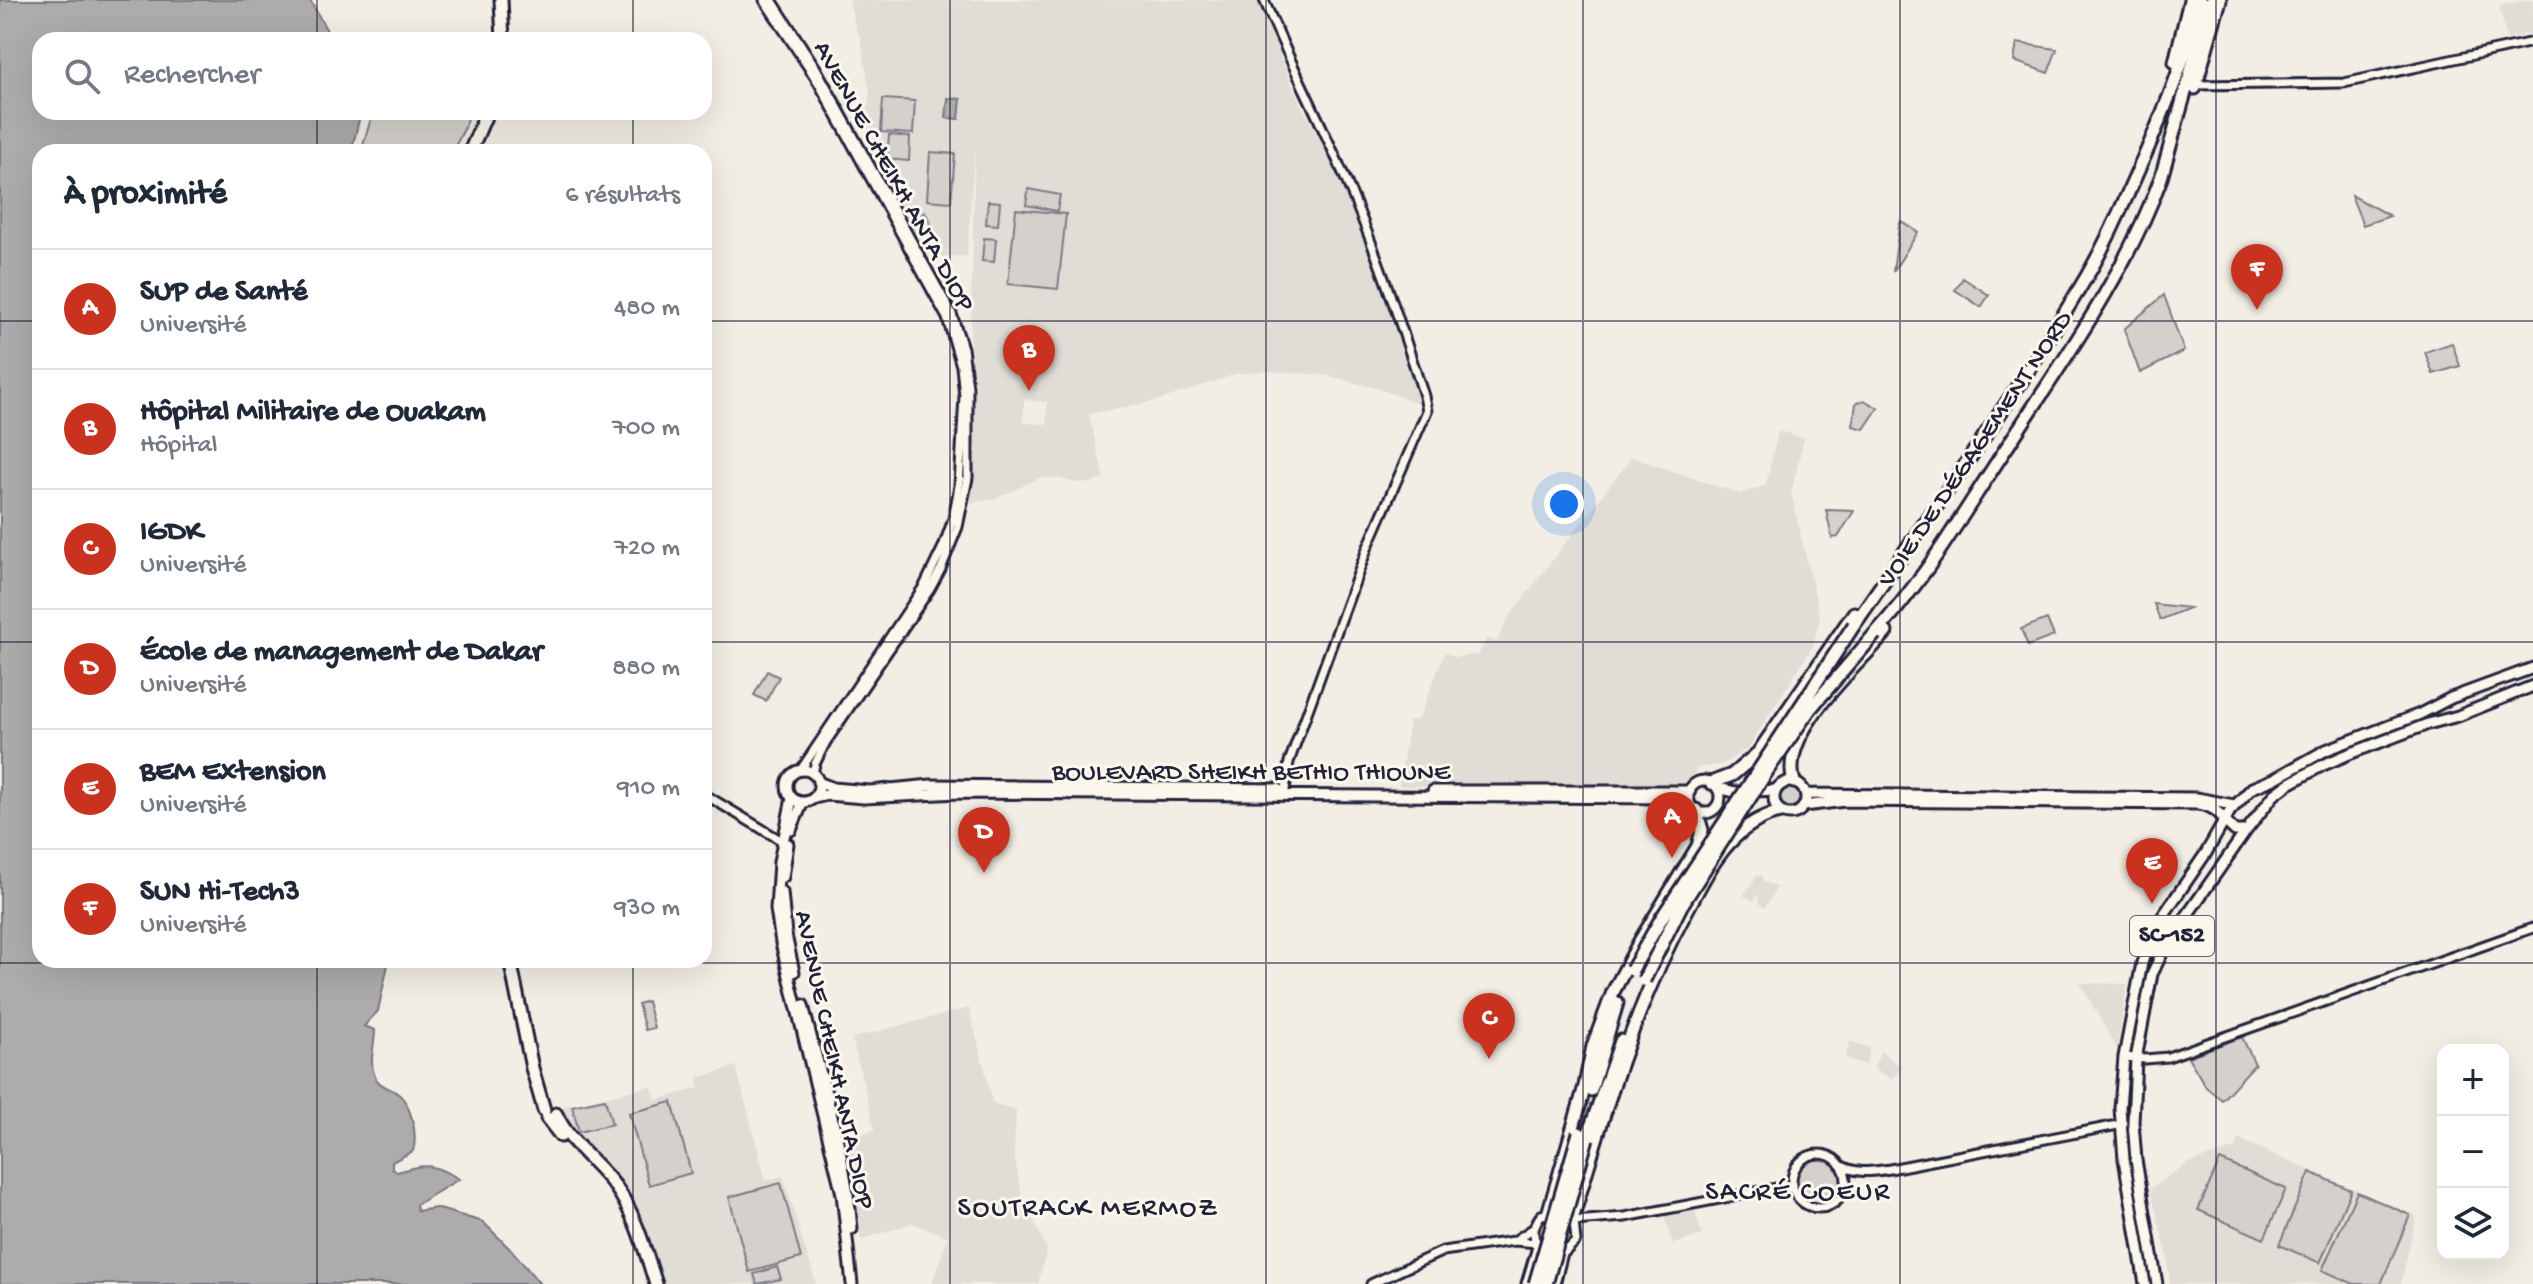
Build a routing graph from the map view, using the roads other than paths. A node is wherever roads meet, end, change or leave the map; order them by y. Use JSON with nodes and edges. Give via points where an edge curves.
{"nodes":[{"id":1,"x":503,"y":0,"type":"edge"},
{"id":2,"x":764,"y":0,"type":"edge"},
{"id":3,"x":772,"y":0,"type":"edge"},
{"id":4,"x":1264,"y":0,"type":"edge"},
{"id":5,"x":2190,"y":0,"type":"edge"},
{"id":6,"x":2200,"y":0,"type":"edge"},
{"id":7,"x":2211,"y":0,"type":"edge"},
{"id":8,"x":2220,"y":0,"type":"edge"},
{"id":9,"x":2198,"y":30,"type":"junction"},
{"id":10,"x":505,"y":32,"type":"edge"},
{"id":11,"x":2533,"y":42,"type":"edge"},
{"id":12,"x":2196,"y":85,"type":"junction"},
{"id":13,"x":477,"y":120,"type":"edge"},
{"id":14,"x":483,"y":120,"type":"edge"},
{"id":15,"x":470,"y":144,"type":"edge"},
{"id":16,"x":471,"y":144,"type":"edge"},
{"id":17,"x":2148,"y":147,"type":"junction"},
{"id":18,"x":2161,"y":178,"type":"junction"},
{"id":19,"x":1937,"y":505,"type":"junction"},
{"id":20,"x":1957,"y":527,"type":"junction"},
{"id":21,"x":2533,"y":668,"type":"edge"},
{"id":22,"x":2533,"y":686,"type":"edge"},
{"id":23,"x":800,"y":771,"type":"junction"},
{"id":24,"x":815,"y":778,"type":"junction"},
{"id":25,"x":1794,"y":782,"type":"junction"},
{"id":26,"x":2258,"y":785,"type":"junction"},
{"id":27,"x":1714,"y":786,"type":"junction"},
{"id":28,"x":1285,"y":790,"type":"junction"},
{"id":29,"x":1776,"y":790,"type":"junction"},
{"id":30,"x":1806,"y":794,"type":"junction"},
{"id":31,"x":792,"y":798,"type":"junction"},
{"id":32,"x":814,"y":798,"type":"junction"},
{"id":33,"x":712,"y":799,"type":"edge"},
{"id":34,"x":1692,"y":800,"type":"junction"},
{"id":35,"x":1719,"y":801,"type":"junction"},
{"id":36,"x":1774,"y":801,"type":"junction"},
{"id":37,"x":803,"y":802,"type":"junction"},
{"id":38,"x":2270,"y":802,"type":"junction"},
{"id":39,"x":2234,"y":805,"type":"junction"},
{"id":40,"x":1804,"y":806,"type":"junction"},
{"id":41,"x":1781,"y":812,"type":"junction"},
{"id":42,"x":2226,"y":819,"type":"junction"},
{"id":43,"x":2246,"y":831,"type":"junction"},
{"id":44,"x":782,"y":841,"type":"junction"},
{"id":45,"x":2533,"y":928,"type":"edge"},
{"id":46,"x":513,"y":968,"type":"edge"},
{"id":47,"x":1606,"y":1036,"type":"junction"},
{"id":48,"x":2124,"y":1057,"type":"junction"},
{"id":49,"x":2136,"y":1059,"type":"junction"},
{"id":50,"x":1613,"y":1063,"type":"junction"},
{"id":51,"x":1588,"y":1072,"type":"junction"},
{"id":52,"x":1607,"y":1105,"type":"junction"},
{"id":53,"x":550,"y":1112,"type":"junction"},
{"id":54,"x":2133,"y":1122,"type":"junction"},
{"id":55,"x":2121,"y":1124,"type":"junction"},
{"id":56,"x":1583,"y":1136,"type":"junction"},
{"id":57,"x":1840,"y":1165,"type":"junction"},
{"id":58,"x":1863,"y":1173,"type":"junction"},
{"id":59,"x":1791,"y":1180,"type":"junction"},
{"id":60,"x":1846,"y":1185,"type":"junction"},
{"id":61,"x":1782,"y":1187,"type":"junction"},
{"id":62,"x":1793,"y":1189,"type":"junction"},
{"id":63,"x":1548,"y":1214,"type":"junction"},
{"id":64,"x":1593,"y":1220,"type":"junction"},
{"id":65,"x":1573,"y":1221,"type":"junction"},
{"id":66,"x":1534,"y":1228,"type":"junction"},
{"id":67,"x":1576,"y":1233,"type":"junction"},
{"id":68,"x":1514,"y":1241,"type":"junction"},
{"id":69,"x":1538,"y":1245,"type":"junction"},
{"id":70,"x":1561,"y":1253,"type":"junction"},
{"id":71,"x":649,"y":1284,"type":"edge"},
{"id":72,"x":656,"y":1284,"type":"edge"},
{"id":73,"x":854,"y":1284,"type":"edge"},
{"id":74,"x":1371,"y":1284,"type":"edge"},
{"id":75,"x":1528,"y":1284,"type":"edge"},
{"id":76,"x":1535,"y":1284,"type":"edge"},
{"id":77,"x":1546,"y":1284,"type":"edge"},
{"id":78,"x":1553,"y":1284,"type":"edge"},
{"id":79,"x":2145,"y":1284,"type":"edge"},
{"id":80,"x":2157,"y":1284,"type":"edge"}],
"edges":[{"from":1,"to":10,"type":"highway"},
{"from":2,"to":23,"type":"street","name":"AVENUE CHEIKH ANTA DIOP","via":[[818,82],[947,318],[964,396],[959,486],[935,566]]},
{"from":3,"to":24,"type":"street","name":"AVENUE CHEIKH ANTA DIOP","via":[[816,68],[952,314],[968,376],[968,478],[950,550],[930,589],[826,742],[815,764]]},
{"from":4,"to":28,"type":"street","via":[[1383,269],[1427,411],[1367,549],[1289,762]]},
{"from":5,"to":17,"type":"highway"},
{"from":6,"to":9,"type":"highway","name":"VOIE DE DÉGAGEMENT NORD"},
{"from":7,"to":9,"type":"highway","name":"VOIE DE DÉGAGEMENT NORD"},
{"from":8,"to":12,"type":"highway"},
{"from":9,"to":17,"type":"highway","name":"VOIE DE DÉGAGEMENT NORD"},
{"from":9,"to":18,"type":"highway","name":"VOIE DE DÉGAGEMENT NORD"},
{"from":11,"to":12,"type":"street","via":[[2344,83]]},
{"from":12,"to":18,"type":"highway"},
{"from":13,"to":15,"type":"highway"},
{"from":14,"to":16,"type":"highway"},
{"from":17,"to":19,"type":"highway","name":"VOIE DE DÉGAGEMENT NORD","via":[[2082,286]]},
{"from":18,"to":20,"type":"highway","name":"VOIE DE DÉGAGEMENT NORD","via":[[2103,298]]},
{"from":19,"to":27,"type":"highway","via":[[1853,614],[1758,753]]},
{"from":19,"to":47,"type":"highway","name":"VOIE DE DÉGAGEMENT NORD","bridge":true,"via":[[1661,919],[1619,997]]},
{"from":20,"to":25,"type":"highway","via":[[1910,602],[1802,733],[1792,761]]},
{"from":20,"to":50,"type":"highway","name":"VOIE DE DÉGAGEMENT NORD","bridge":true,"via":[[1924,575],[1789,737],[1686,897],[1644,980]]},
{"from":21,"to":26,"type":"main road","via":[[2326,750]]},
{"from":22,"to":38,"type":"main road","via":[[2323,765]]},
{"from":23,"to":24,"type":"main road"},
{"from":23,"to":31,"type":"main road","via":[[787,784]]},
{"from":24,"to":28,"type":"main road","name":"BOULEVARD SHEIKH BETHIO THIOUNE","via":[[833,788],[870,791],[931,785]]},
{"from":24,"to":32,"type":"main road"},
{"from":25,"to":29,"type":"main road"},
{"from":25,"to":30,"type":"main road"},
{"from":26,"to":38,"type":"main road","via":[[2267,789]]},
{"from":26,"to":39,"type":"main road"},
{"from":27,"to":29,"type":"main road","via":[[1731,792]]},
{"from":27,"to":34,"type":"main road","via":[[1697,782]]},
{"from":27,"to":35,"type":"main road"},
{"from":28,"to":34,"type":"main road","name":"BOULEVARD SHEIKH BETHIO THIOUNE"},
{"from":29,"to":36,"type":"main road"},
{"from":30,"to":39,"type":"main road","via":[[2197,798]]},
{"from":30,"to":40,"type":"main road"},
{"from":31,"to":37,"type":"main road"},
{"from":31,"to":44,"type":"main road","name":"AVENUE CHEIKH ANTA DIOP"},
{"from":32,"to":34,"type":"main road","name":"BOULEVARD SHEIKH BETHIO THIOUNE","via":[[958,793]]},
{"from":32,"to":37,"type":"main road"},
{"from":33,"to":44,"type":"street"},
{"from":34,"to":35,"type":"main road","via":[[1708,812]]},
{"from":34,"to":51,"type":"highway","via":[[1702,830],[1698,846],[1619,980]]},
{"from":35,"to":36,"type":"main road","via":[[1735,795]]},
{"from":36,"to":41,"type":"main road"},
{"from":37,"to":73,"type":"main road","name":"AVENUE CHEIKH ANTA DIOP","via":[[787,847],[784,923],[850,1200]]},
{"from":38,"to":43,"type":"main road","number":"SC-152"},
{"from":39,"to":42,"type":"main road"},
{"from":40,"to":41,"type":"main road","via":[[1794,814]]},
{"from":40,"to":42,"type":"main road","via":[[1845,801],[2184,803],[2208,806]]},
{"from":41,"to":52,"type":"highway","via":[[1762,818],[1733,839],[1697,892],[1638,1012]]},
{"from":42,"to":43,"type":"main road","via":[[2235,831]]},
{"from":42,"to":48,"type":"main road","via":[[2152,932]]},
{"from":43,"to":49,"type":"main road","number":"SC-152","via":[[2157,960]]},
{"from":44,"to":73,"type":"main road","name":"AVENUE CHEIKH ANTA DIOP","via":[[776,897],[781,943],[842,1194]]},
{"from":45,"to":49,"type":"street","via":[[2168,1057]]},
{"from":46,"to":53,"type":"highway","via":[[530,1060]]},
{"from":47,"to":51,"type":"highway"},
{"from":47,"to":56,"type":"highway","name":"VOIE DE DÉGAGEMENT NORD"},
{"from":48,"to":49,"type":"street"},
{"from":48,"to":55,"type":"main road"},
{"from":49,"to":54,"type":"main road","number":"SC-152"},
{"from":50,"to":52,"type":"highway"},
{"from":50,"to":56,"type":"highway","name":"VOIE DE DÉGAGEMENT NORD"},
{"from":51,"to":63,"type":"highway"},
{"from":52,"to":65,"type":"highway"},
{"from":53,"to":71,"type":"highway","via":[[572,1150],[617,1199]]},
{"from":53,"to":72,"type":"highway","via":[[621,1194]]},
{"from":54,"to":55,"type":"street"},
{"from":54,"to":80,"type":"main road","number":"SC-152"},
{"from":55,"to":58,"type":"street"},
{"from":55,"to":79,"type":"main road"},
{"from":56,"to":76,"type":"highway","name":"VOIE DE DÉGAGEMENT NORD","bridge":true},
{"from":56,"to":77,"type":"highway","name":"VOIE DE DÉGAGEMENT NORD","bridge":true},
{"from":57,"to":58,"type":"street"},
{"from":57,"to":59,"type":"street","via":[[1826,1155],[1810,1155],[1798,1163]]},
{"from":57,"to":60,"type":"street"},
{"from":58,"to":60,"type":"street"},
{"from":59,"to":61,"type":"street"},
{"from":59,"to":62,"type":"street"},
{"from":60,"to":62,"type":"street","via":[[1837,1201],[1820,1208],[1806,1205]]},
{"from":61,"to":62,"type":"street"},
{"from":61,"to":64,"type":"street"},
{"from":63,"to":65,"type":"street"},
{"from":63,"to":66,"type":"street","via":[[1541,1215]]},
{"from":64,"to":65,"type":"street"},
{"from":64,"to":67,"type":"street"},
{"from":65,"to":67,"type":"street"},
{"from":66,"to":68,"type":"street"},
{"from":66,"to":69,"type":"street"},
{"from":67,"to":70,"type":"street","via":[[1573,1246]]},
{"from":68,"to":69,"type":"street"},
{"from":68,"to":74,"type":"street","via":[[1443,1251]]},
{"from":69,"to":70,"type":"street"},
{"from":69,"to":75,"type":"highway"},
{"from":70,"to":78,"type":"highway"}]}
